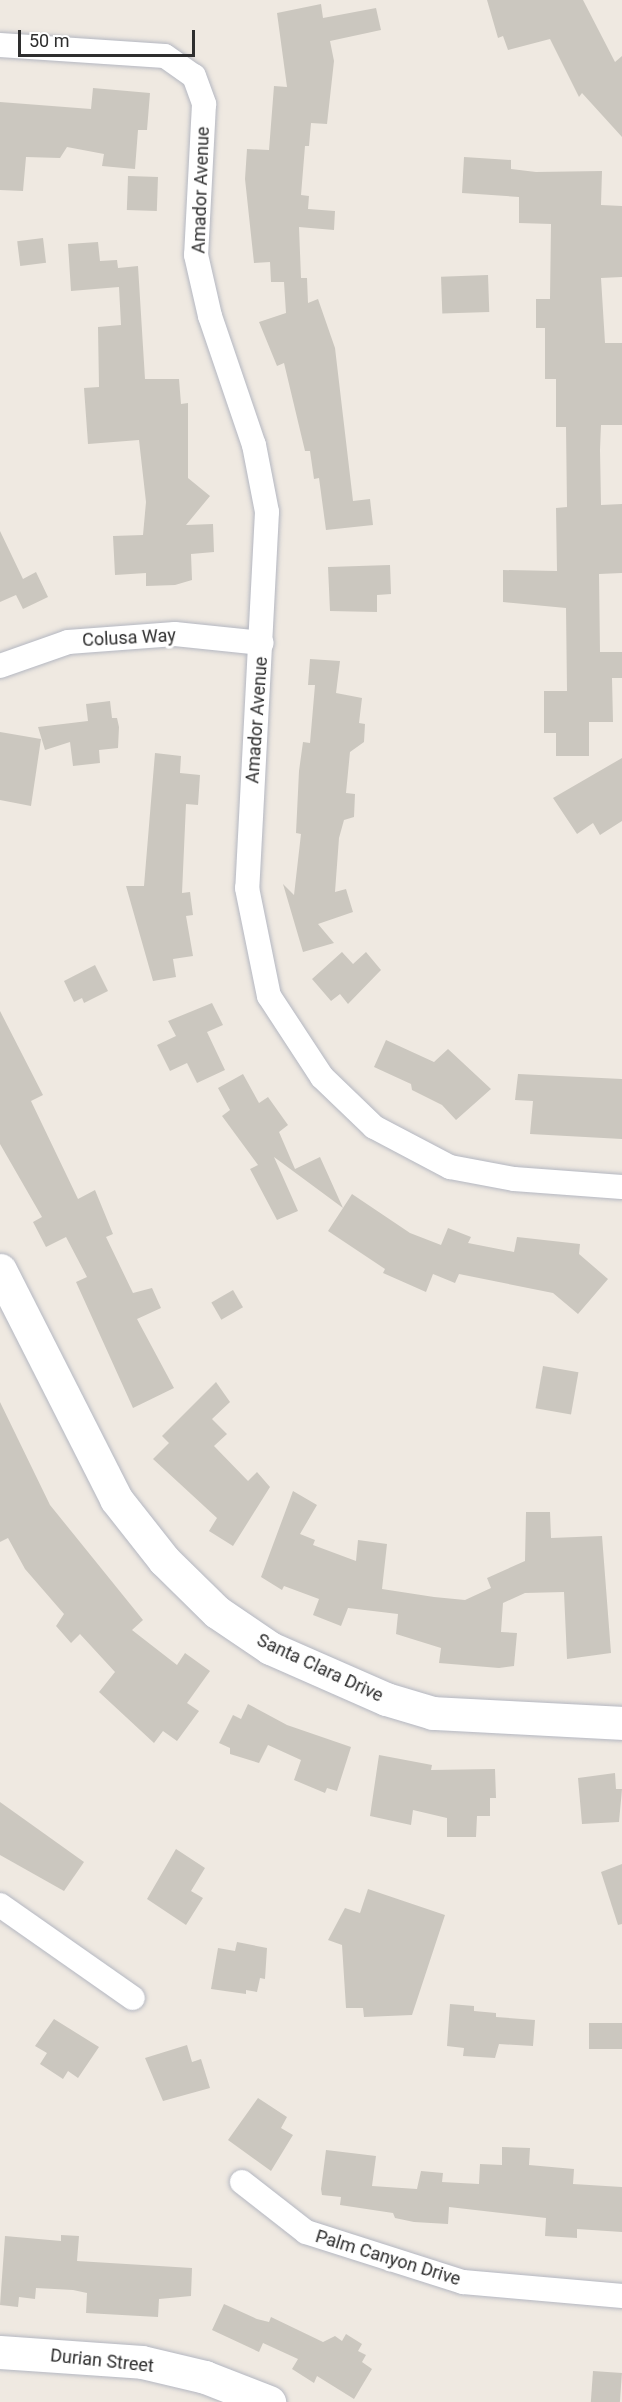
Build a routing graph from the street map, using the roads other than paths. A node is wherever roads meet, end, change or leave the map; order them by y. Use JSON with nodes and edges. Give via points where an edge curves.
{"nodes":[{"id":1,"x":0,"y":45,"type":"edge"},
{"id":2,"x":262,"y":643,"type":"junction"},
{"id":3,"x":0,"y":666,"type":"edge"},
{"id":4,"x":622,"y":1187,"type":"edge"},
{"id":5,"x":0,"y":1270,"type":"edge"},
{"id":6,"x":622,"y":1724,"type":"edge"},
{"id":7,"x":0,"y":1905,"type":"edge"},
{"id":8,"x":133,"y":1998,"type":"dead end"},
{"id":9,"x":242,"y":2182,"type":"dead end"},
{"id":10,"x":622,"y":2296,"type":"edge"},
{"id":11,"x":0,"y":2352,"type":"edge"},
{"id":12,"x":269,"y":2402,"type":"edge"}],
"edges":[{"from":1,"to":2,"type":"street","name":"Amador Avenue","via":[[165,56],[194,76],[204,104],[196,255],[210,316],[254,445],[267,512]]},
{"from":2,"to":3,"type":"street","name":"Colusa Way","via":[[175,634],[68,642]]},
{"from":2,"to":4,"type":"street","name":"Amador Avenue","via":[[247,888],[269,996],[322,1077],[374,1127],[450,1167],[514,1179]]},
{"from":5,"to":6,"type":"street","name":"Santa Clara Drive","via":[[116,1499],[164,1560],[217,1612],[270,1648],[386,1699],[433,1713]]},
{"from":7,"to":8,"type":"street"},
{"from":9,"to":10,"type":"street","name":"Palm Canyon Drive","via":[[306,2232],[463,2282]]},
{"from":11,"to":12,"type":"street","name":"Durian Street","via":[[142,2362],[206,2377]]}]}
